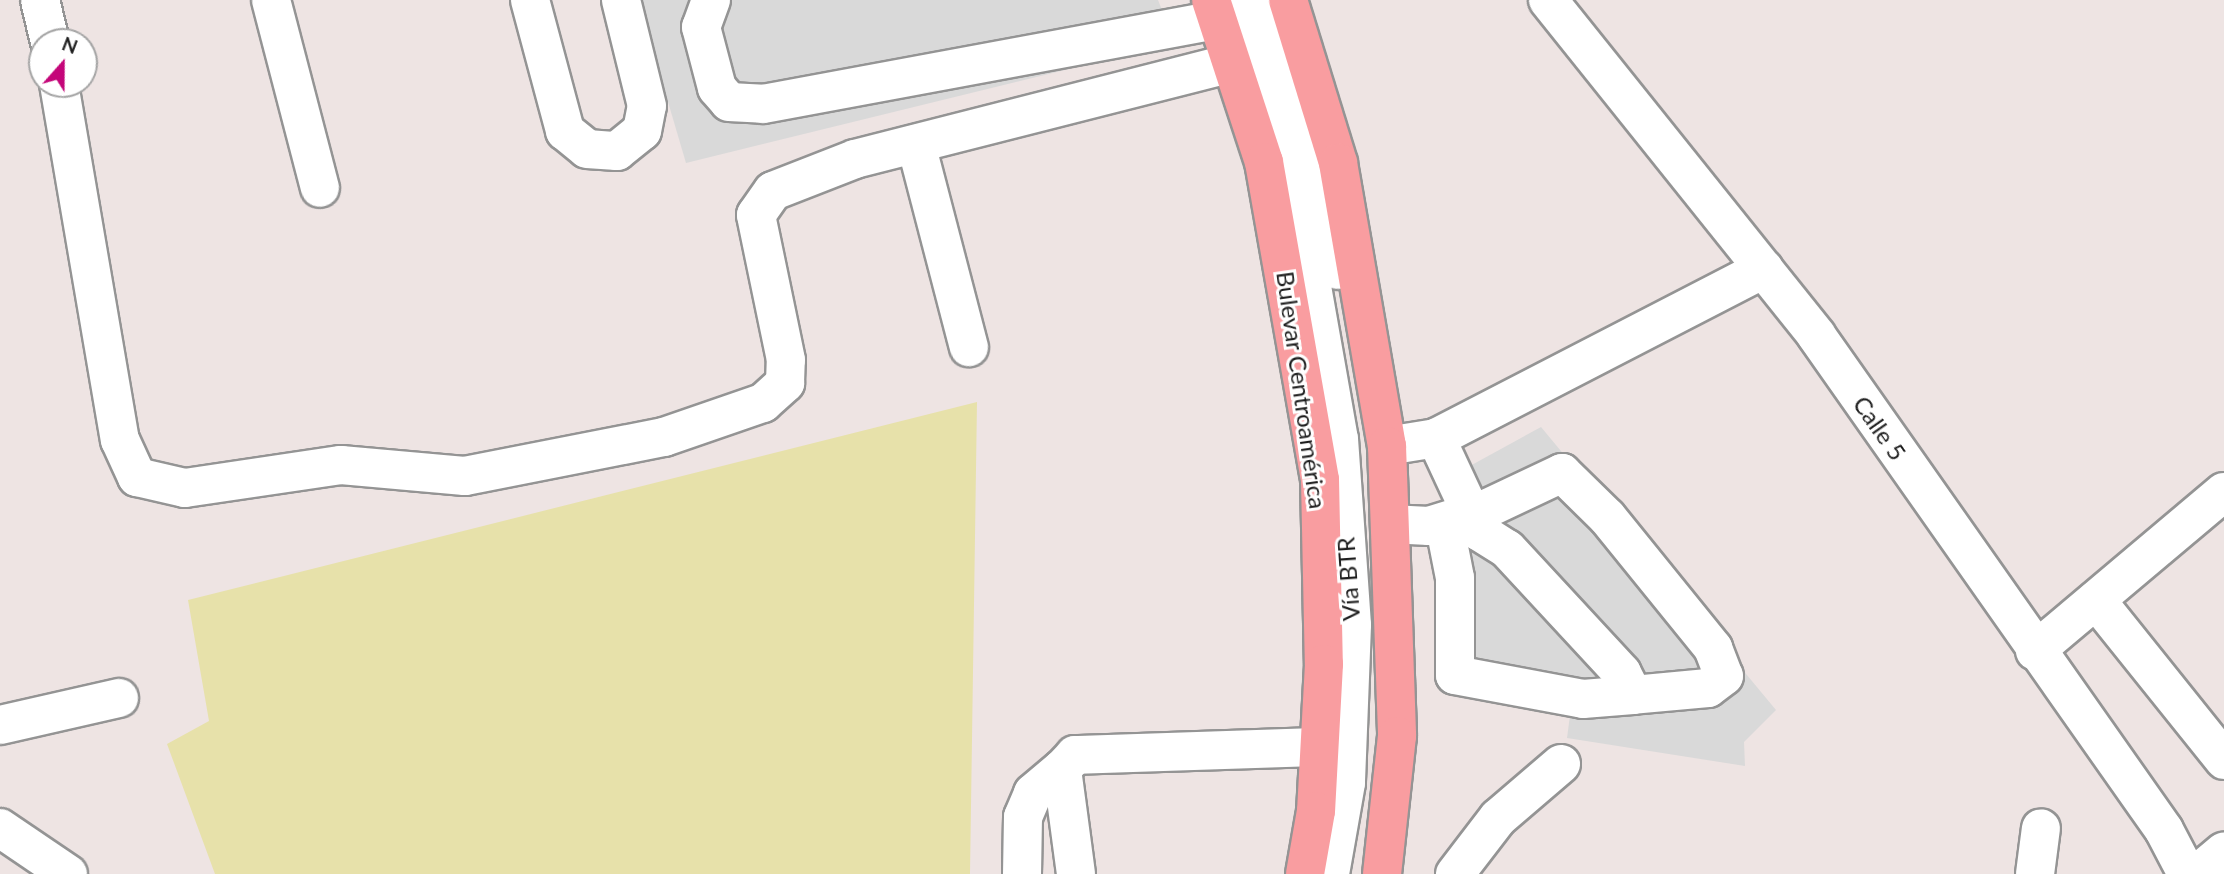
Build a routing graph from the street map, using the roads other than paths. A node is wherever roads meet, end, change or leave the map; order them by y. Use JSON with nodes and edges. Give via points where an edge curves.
{"nodes":[{"id":1,"x":40,"y":0,"type":"edge"},
{"id":2,"x":271,"y":0,"type":"edge"},
{"id":3,"x":530,"y":0,"type":"edge"},
{"id":4,"x":621,"y":0,"type":"edge"},
{"id":5,"x":710,"y":0,"type":"edge"},
{"id":6,"x":1267,"y":0,"type":"edge"},
{"id":7,"x":1288,"y":0,"type":"edge"},
{"id":8,"x":1548,"y":0,"type":"edge"},
{"id":9,"x":1222,"y":7,"type":"edge"},
{"id":10,"x":47,"y":28,"type":"edge"},
{"id":11,"x":1231,"y":63,"type":"junction"},
{"id":12,"x":61,"y":98,"type":"edge"},
{"id":13,"x":916,"y":144,"type":"junction"},
{"id":14,"x":320,"y":188,"type":"dead end"},
{"id":15,"x":1764,"y":269,"type":"junction"},
{"id":16,"x":969,"y":347,"type":"dead end"},
{"id":17,"x":1436,"y":438,"type":"junction"},
{"id":18,"x":1387,"y":446,"type":"junction"},
{"id":19,"x":2224,"y":492,"type":"edge"},
{"id":20,"x":1457,"y":517,"type":"junction"},
{"id":21,"x":1390,"y":524,"type":"junction"},
{"id":22,"x":2096,"y":600,"type":"junction"},
{"id":23,"x":2035,"y":651,"type":"junction"},
{"id":24,"x":1633,"y":695,"type":"junction"},
{"id":25,"x":120,"y":698,"type":"dead end"},
{"id":26,"x":0,"y":726,"type":"edge"},
{"id":27,"x":1320,"y":747,"type":"junction"},
{"id":28,"x":2224,"y":760,"type":"edge"},
{"id":29,"x":1561,"y":764,"type":"dead end"},
{"id":30,"x":1062,"y":769,"type":"junction"},
{"id":31,"x":0,"y":828,"type":"edge"},
{"id":32,"x":2040,"y":828,"type":"dead end"},
{"id":33,"x":2224,"y":851,"type":"edge"},
{"id":34,"x":68,"y":874,"type":"edge"},
{"id":35,"x":1022,"y":874,"type":"edge"},
{"id":36,"x":1076,"y":874,"type":"edge"},
{"id":37,"x":1305,"y":874,"type":"edge"},
{"id":38,"x":1330,"y":874,"type":"edge"},
{"id":39,"x":1353,"y":874,"type":"edge"},
{"id":40,"x":1381,"y":874,"type":"edge"},
{"id":41,"x":1455,"y":874,"type":"edge"},
{"id":42,"x":2035,"y":874,"type":"edge"},
{"id":43,"x":2187,"y":874,"type":"edge"},
{"id":44,"x":2197,"y":874,"type":"edge"}],
"edges":[{"from":1,"to":10,"type":"street"},
{"from":2,"to":14,"type":"street"},
{"from":3,"to":4,"type":"street","via":[[565,131],[587,149],[617,151],[642,131],[647,106]]},
{"from":5,"to":9,"type":"street","via":[[701,27],[717,88],[729,102],[763,104]]},
{"from":6,"to":39,"type":"street","name":"Vía BTR","via":[[1330,226],[1360,436],[1374,712]]},
{"from":7,"to":18,"type":"main road","via":[[1338,163]]},
{"from":8,"to":15,"type":"street","name":"Calle 5"},
{"from":9,"to":11,"type":"main road","name":"Bulevar Centroamérica"},
{"from":9,"to":38,"type":"street","name":"Vía BTR","via":[[1301,224],[1339,439],[1352,625],[1346,783]]},
{"from":11,"to":13,"type":"street"},
{"from":11,"to":27,"type":"main road","name":"Bulevar Centroamérica","via":[[1264,162],[1320,480]]},
{"from":12,"to":13,"type":"street","via":[[120,440],[137,477],[185,488],[341,465],[465,476],[664,438],[762,403],[785,383],[786,360],[756,215],[773,191]]},
{"from":13,"to":16,"type":"street"},
{"from":15,"to":17,"type":"street"},
{"from":15,"to":23,"type":"street","name":"Calle 5"},
{"from":17,"to":18,"type":"street"},
{"from":17,"to":20,"type":"street"},
{"from":18,"to":21,"type":"main road"},
{"from":19,"to":22,"type":"street"},
{"from":20,"to":21,"type":"street"},
{"from":20,"to":24,"type":"street","via":[[1507,549],[1622,673]]},
{"from":20,"to":24,"type":"street","via":[[1455,675],[1583,699]]},
{"from":20,"to":24,"type":"street","via":[[1562,473],[1607,517],[1713,648],[1724,676],[1708,688]]},
{"from":21,"to":40,"type":"main road","via":[[1397,736]]},
{"from":22,"to":23,"type":"street"},
{"from":22,"to":28,"type":"street"},
{"from":23,"to":43,"type":"street","name":"Calle 5","via":[[2164,830]]},
{"from":25,"to":26,"type":"street"},
{"from":27,"to":30,"type":"street","via":[[1075,755]]},
{"from":27,"to":37,"type":"main road","name":"Bulevar Centroamérica"},
{"from":29,"to":41,"type":"street","via":[[1497,818]]},
{"from":30,"to":35,"type":"street","via":[[1033,793],[1023,817]]},
{"from":30,"to":36,"type":"street"},
{"from":31,"to":34,"type":"street"},
{"from":32,"to":42,"type":"street"},
{"from":33,"to":44,"type":"street"}]}
